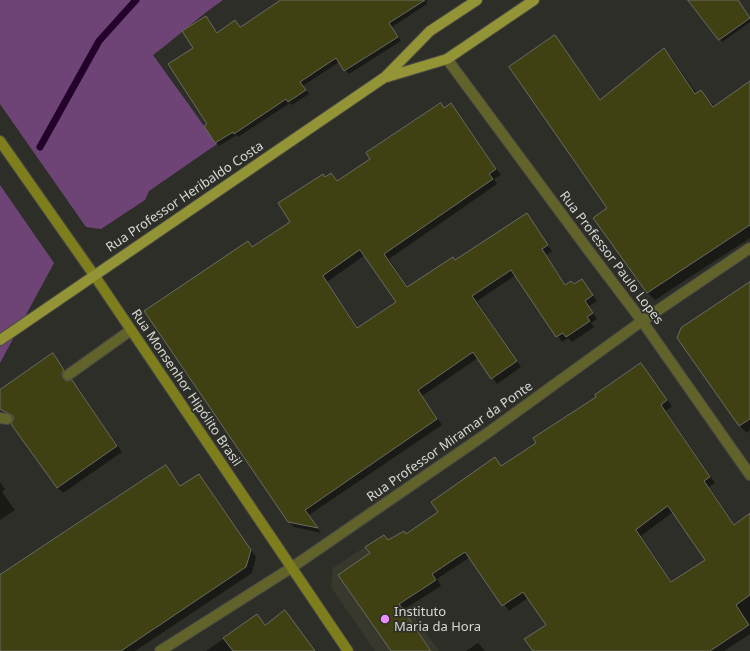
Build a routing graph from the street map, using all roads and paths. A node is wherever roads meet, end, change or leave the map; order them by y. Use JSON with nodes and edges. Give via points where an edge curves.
{"nodes":[{"id":1,"x":477,"y":0,"type":"edge"},
{"id":2,"x":534,"y":0,"type":"edge"},
{"id":3,"x":447,"y":59,"type":"junction"},
{"id":4,"x":385,"y":77,"type":"junction"},
{"id":5,"x":0,"y":141,"type":"edge"},
{"id":6,"x":750,"y":248,"type":"edge"},
{"id":7,"x":94,"y":275,"type":"junction"},
{"id":8,"x":642,"y":321,"type":"junction"},
{"id":9,"x":130,"y":330,"type":"junction"},
{"id":10,"x":0,"y":340,"type":"edge"},
{"id":11,"x":68,"y":375,"type":"dead end"},
{"id":12,"x":750,"y":475,"type":"edge"},
{"id":13,"x":292,"y":568,"type":"junction"},
{"id":14,"x":160,"y":651,"type":"edge"},
{"id":15,"x":348,"y":651,"type":"edge"}],
"edges":[{"from":1,"to":4,"type":"main road","name":"Rua Professor Heribaldo Costa","via":[[430,31]]},
{"from":2,"to":3,"type":"main road","name":"Rua Professor Heribaldo Costa"},
{"from":3,"to":4,"type":"main road","name":"Rua Professor Heribaldo Costa"},
{"from":3,"to":8,"type":"street","name":"Rua Professor Paulo Lopes"},
{"from":4,"to":7,"type":"main road","name":"Rua Professor Heribaldo Costa"},
{"from":5,"to":7,"type":"main road","name":"Rua Monsenhor Hipólito Brasil"},
{"from":6,"to":8,"type":"street","name":"Rua Professor Miramar da Ponte"},
{"from":7,"to":9,"type":"main road","name":"Rua Monsenhor Hipólito Brasil"},
{"from":7,"to":10,"type":"main road","name":"Rua Professor Heribaldo Costa"},
{"from":8,"to":12,"type":"street","name":"Rua Professor Paulo Lopes"},
{"from":8,"to":13,"type":"street","name":"Rua Professor Miramar da Ponte","via":[[486,434]]},
{"from":9,"to":11,"type":"street"},
{"from":9,"to":13,"type":"main road","name":"Rua Monsenhor Hipólito Brasil"},
{"from":13,"to":14,"type":"street","name":"Rua Professor Miramar da Ponte"},
{"from":13,"to":15,"type":"main road","name":"Rua Monsenhor Hipólito Brasil"}]}
